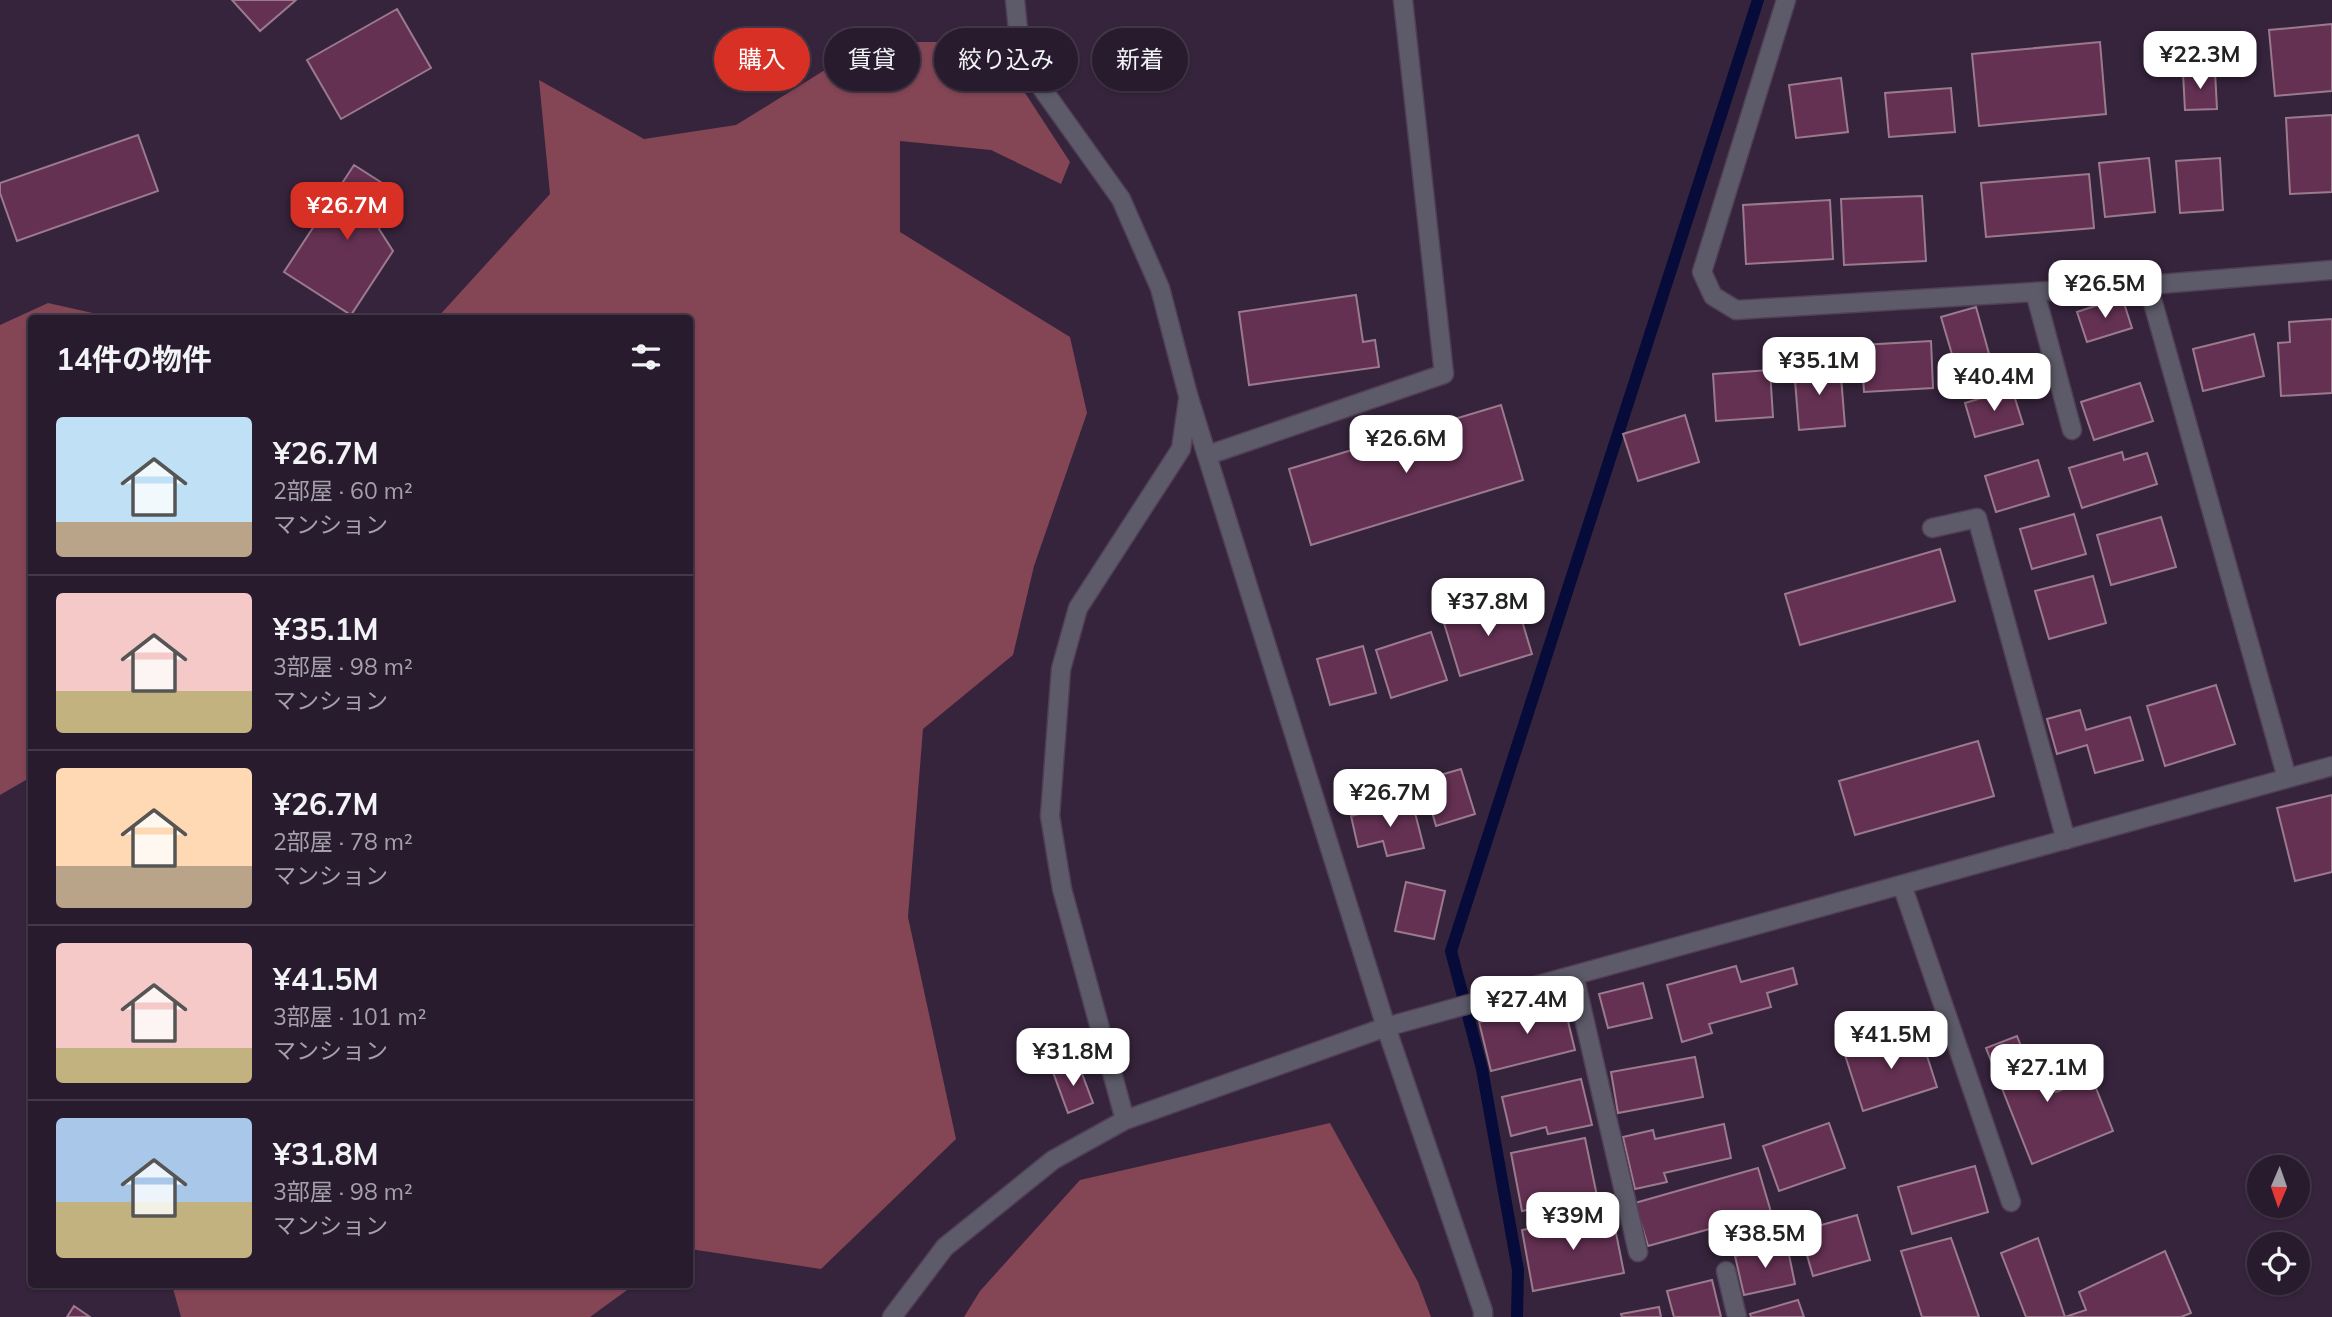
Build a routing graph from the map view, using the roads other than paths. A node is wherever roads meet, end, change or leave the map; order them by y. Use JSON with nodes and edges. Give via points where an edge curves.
{"nodes":[{"id":1,"x":1015,"y":0,"type":"edge"},
{"id":2,"x":1403,"y":0,"type":"edge"},
{"id":3,"x":1786,"y":0,"type":"edge"},
{"id":4,"x":2332,"y":270,"type":"edge"},
{"id":5,"x":2148,"y":285,"type":"junction"},
{"id":6,"x":2035,"y":292,"type":"junction"},
{"id":7,"x":1188,"y":395,"type":"junction"},
{"id":8,"x":2072,"y":430,"type":"dead end"},
{"id":9,"x":1208,"y":455,"type":"junction"},
{"id":10,"x":1932,"y":528,"type":"dead end"},
{"id":11,"x":2332,"y":766,"type":"edge"},
{"id":12,"x":2287,"y":778,"type":"junction"},
{"id":13,"x":2066,"y":839,"type":"junction"},
{"id":14,"x":1902,"y":884,"type":"junction"},
{"id":15,"x":1574,"y":975,"type":"junction"},
{"id":16,"x":1387,"y":1027,"type":"junction"},
{"id":17,"x":1125,"y":1120,"type":"junction"},
{"id":18,"x":2011,"y":1202,"type":"dead end"},
{"id":19,"x":1638,"y":1252,"type":"dead end"},
{"id":20,"x":1726,"y":1271,"type":"dead end"},
{"id":21,"x":892,"y":1317,"type":"edge"},
{"id":22,"x":1483,"y":1317,"type":"edge"},
{"id":23,"x":1737,"y":1317,"type":"edge"}],
"edges":[{"from":1,"to":7,"type":"street","via":[[1021,59],[1121,199],[1160,288]]},
{"from":2,"to":9,"type":"street","via":[[1444,374]]},
{"from":3,"to":6,"type":"street","via":[[1702,272],[1713,296],[1736,310]]},
{"from":4,"to":5,"type":"street"},
{"from":5,"to":6,"type":"street"},
{"from":5,"to":12,"type":"street"},
{"from":6,"to":8,"type":"street"},
{"from":7,"to":9,"type":"street"},
{"from":7,"to":17,"type":"street","via":[[1181,449],[1078,608],[1061,669],[1050,816],[1062,889]]},
{"from":9,"to":16,"type":"street"},
{"from":10,"to":13,"type":"street","via":[[1977,518]]},
{"from":11,"to":12,"type":"street"},
{"from":12,"to":13,"type":"street"},
{"from":13,"to":14,"type":"street"},
{"from":14,"to":15,"type":"street"},
{"from":14,"to":18,"type":"street"},
{"from":15,"to":16,"type":"street"},
{"from":15,"to":19,"type":"street"},
{"from":16,"to":17,"type":"street"},
{"from":16,"to":22,"type":"street"},
{"from":17,"to":21,"type":"street","via":[[1053,1160],[945,1247]]},
{"from":20,"to":23,"type":"street"}]}
